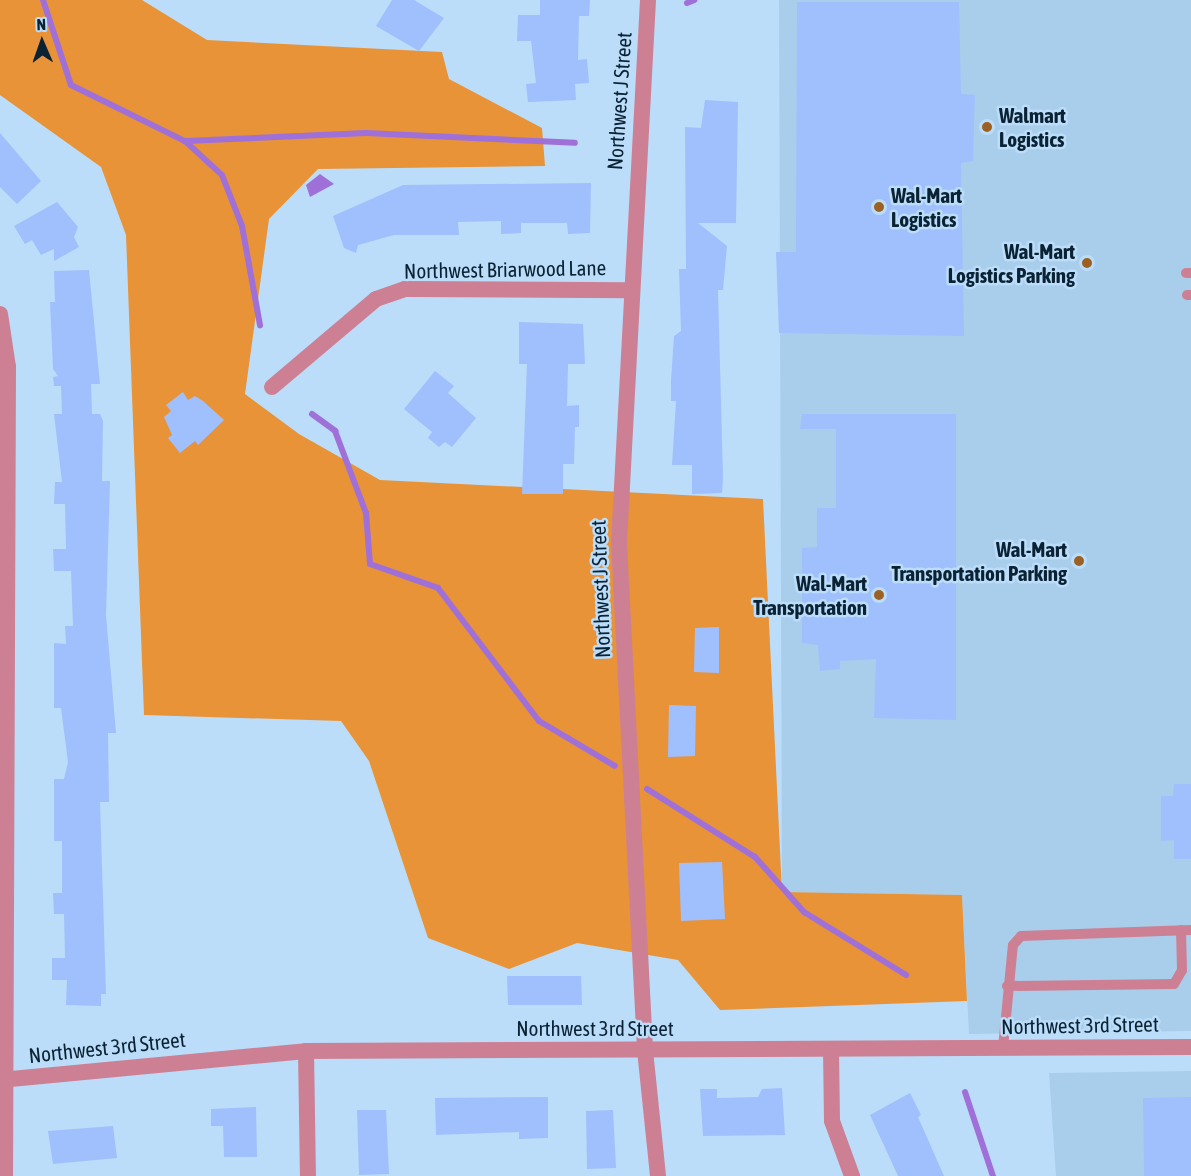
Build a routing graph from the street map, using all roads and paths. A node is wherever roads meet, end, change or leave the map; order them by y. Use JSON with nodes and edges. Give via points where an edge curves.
{"nodes":[{"id":1,"x":648,"y":0,"type":"edge"},
{"id":2,"x":628,"y":290,"type":"junction"},
{"id":3,"x":0,"y":314,"type":"edge"},
{"id":4,"x":272,"y":387,"type":"dead end"},
{"id":5,"x":2,"y":657,"type":"edge"},
{"id":6,"x":1,"y":923,"type":"edge"},
{"id":7,"x":1186,"y":930,"type":"edge"},
{"id":8,"x":1007,"y":986,"type":"junction"},
{"id":9,"x":1191,"y":1047,"type":"edge"},
{"id":10,"x":1003,"y":1048,"type":"junction"},
{"id":11,"x":831,"y":1049,"type":"junction"},
{"id":12,"x":645,"y":1050,"type":"junction"},
{"id":13,"x":306,"y":1051,"type":"junction"},
{"id":14,"x":3,"y":1080,"type":"edge"},
{"id":15,"x":5,"y":1176,"type":"edge"},
{"id":16,"x":308,"y":1176,"type":"edge"},
{"id":17,"x":658,"y":1176,"type":"edge"},
{"id":18,"x":852,"y":1176,"type":"edge"}],
"edges":[{"from":1,"to":2,"type":"street","name":"Northwest J Street"},
{"from":2,"to":4,"type":"street","name":"Northwest Briarwood Lane","via":[[405,289],[376,299]]},
{"from":2,"to":12,"type":"street","name":"Northwest J Street","via":[[619,543]]},
{"from":3,"to":5,"type":"street","via":[[8,367]]},
{"from":5,"to":6,"type":"street"},
{"from":6,"to":14,"type":"street"},
{"from":7,"to":8,"type":"lane","via":[[1021,936],[1013,945]]},
{"from":7,"to":8,"type":"lane","via":[[1182,970],[1174,984]]},
{"from":8,"to":10,"type":"lane"},
{"from":9,"to":10,"type":"street","name":"Northwest 3rd Street"},
{"from":10,"to":11,"type":"street","name":"Northwest 3rd Street"},
{"from":11,"to":12,"type":"street","name":"Northwest 3rd Street"},
{"from":11,"to":18,"type":"street","via":[[832,1122]]},
{"from":12,"to":13,"type":"street","name":"Northwest 3rd Street"},
{"from":12,"to":17,"type":"street","name":"Northwest J Street"},
{"from":13,"to":14,"type":"street","name":"Northwest 3rd Street"},
{"from":13,"to":16,"type":"street"},
{"from":14,"to":15,"type":"street"}]}
